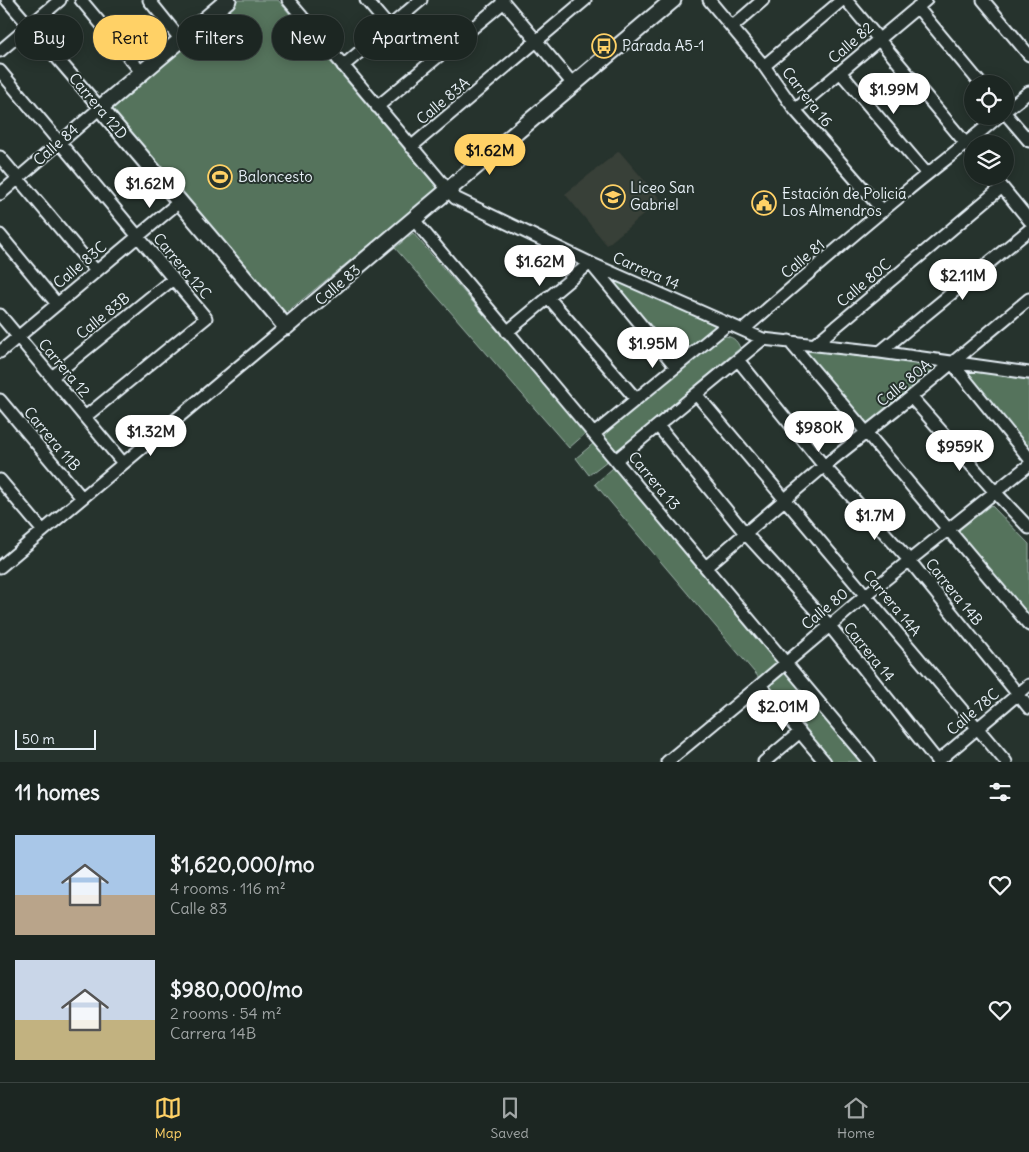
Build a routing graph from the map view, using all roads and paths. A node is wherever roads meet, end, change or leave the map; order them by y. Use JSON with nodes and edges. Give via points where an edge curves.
{"nodes":[{"id":1,"x":7,"y":0,"type":"edge"},
{"id":2,"x":60,"y":0,"type":"edge"},
{"id":3,"x":81,"y":0,"type":"edge"},
{"id":4,"x":149,"y":0,"type":"edge"},
{"id":5,"x":288,"y":0,"type":"edge"},
{"id":6,"x":366,"y":0,"type":"edge"},
{"id":7,"x":421,"y":0,"type":"edge"},
{"id":8,"x":585,"y":0,"type":"edge"},
{"id":9,"x":673,"y":0,"type":"edge"},
{"id":10,"x":709,"y":0,"type":"edge"},
{"id":11,"x":763,"y":0,"type":"edge"},
{"id":12,"x":844,"y":0,"type":"edge"},
{"id":13,"x":983,"y":0,"type":"edge"},
{"id":14,"x":503,"y":1,"type":"edge"},
{"id":15,"x":221,"y":2,"type":"edge"},
{"id":16,"x":922,"y":4,"type":"edge"},
{"id":17,"x":20,"y":15,"type":"edge"},
{"id":18,"x":43,"y":15,"type":"edge"},
{"id":19,"x":207,"y":15,"type":"edge"},
{"id":20,"x":379,"y":15,"type":"edge"},
{"id":21,"x":403,"y":15,"type":"edge"},
{"id":22,"x":732,"y":27,"type":"junction"},
{"id":23,"x":177,"y":35,"type":"edge"},
{"id":24,"x":15,"y":38,"type":"edge"},
{"id":25,"x":879,"y":39,"type":"junction"},
{"id":26,"x":537,"y":40,"type":"junction"},
{"id":27,"x":177,"y":43,"type":"edge"},
{"id":28,"x":0,"y":51,"type":"edge"},
{"id":29,"x":1029,"y":55,"type":"edge"},
{"id":30,"x":354,"y":57,"type":"edge"},
{"id":31,"x":59,"y":60,"type":"edge"},
{"id":32,"x":343,"y":66,"type":"junction"},
{"id":33,"x":764,"y":66,"type":"junction"},
{"id":34,"x":0,"y":71,"type":"edge"},
{"id":35,"x":142,"y":72,"type":"junction"},
{"id":36,"x":840,"y":72,"type":"junction"},
{"id":37,"x":974,"y":75,"type":"edge"},
{"id":38,"x":573,"y":84,"type":"junction"},
{"id":39,"x":1029,"y":92,"type":"edge"},
{"id":40,"x":1014,"y":104,"type":"edge"},
{"id":41,"x":377,"y":106,"type":"junction"},
{"id":42,"x":100,"y":108,"type":"junction"},
{"id":43,"x":796,"y":110,"type":"junction"},
{"id":44,"x":1014,"y":123,"type":"edge"},
{"id":45,"x":991,"y":125,"type":"edge"},
{"id":46,"x":982,"y":135,"type":"edge"},
{"id":47,"x":964,"y":141,"type":"edge"},
{"id":48,"x":1029,"y":141,"type":"edge"},
{"id":49,"x":59,"y":142,"type":"junction"},
{"id":50,"x":411,"y":147,"type":"junction"},
{"id":51,"x":964,"y":152,"type":"edge"},
{"id":52,"x":0,"y":157,"type":"edge"},
{"id":53,"x":927,"y":174,"type":"junction"},
{"id":54,"x":18,"y":178,"type":"junction"},
{"id":55,"x":1002,"y":187,"type":"joint"},
{"id":56,"x":448,"y":191,"type":"junction"},
{"id":57,"x":0,"y":194,"type":"edge"},
{"id":58,"x":179,"y":202,"type":"junction"},
{"id":59,"x":883,"y":211,"type":"junction"},
{"id":60,"x":414,"y":220,"type":"junction"},
{"id":61,"x":1029,"y":220,"type":"edge"},
{"id":62,"x":1029,"y":230,"type":"edge"},
{"id":63,"x":0,"y":235,"type":"edge"},
{"id":64,"x":138,"y":236,"type":"junction"},
{"id":65,"x":590,"y":262,"type":"junction"},
{"id":66,"x":96,"y":271,"type":"junction"},
{"id":67,"x":173,"y":279,"type":"junction"},
{"id":68,"x":548,"y":297,"type":"junction"},
{"id":69,"x":1029,"y":299,"type":"edge"},
{"id":70,"x":57,"y":304,"type":"junction"},
{"id":71,"x":0,"y":315,"type":"edge"},
{"id":72,"x":728,"y":324,"type":"junction"},
{"id":73,"x":286,"y":328,"type":"junction"},
{"id":74,"x":743,"y":330,"type":"junction"},
{"id":75,"x":506,"y":332,"type":"junction"},
{"id":76,"x":18,"y":337,"type":"junction"},
{"id":77,"x":763,"y":339,"type":"junction"},
{"id":78,"x":789,"y":341,"type":"junction"},
{"id":79,"x":815,"y":344,"type":"junction"},
{"id":80,"x":0,"y":352,"type":"edge"},
{"id":81,"x":880,"y":352,"type":"junction"},
{"id":82,"x":738,"y":360,"type":"junction"},
{"id":83,"x":952,"y":363,"type":"junction"},
{"id":84,"x":676,"y":367,"type":"junction"},
{"id":85,"x":1028,"y":371,"type":"edge"},
{"id":86,"x":52,"y":377,"type":"junction"},
{"id":87,"x":696,"y":394,"type":"junction"},
{"id":88,"x":911,"y":397,"type":"junction"},
{"id":89,"x":636,"y":399,"type":"junction"},
{"id":90,"x":0,"y":400,"type":"edge"},
{"id":91,"x":85,"y":418,"type":"junction"},
{"id":92,"x":658,"y":426,"type":"junction"},
{"id":93,"x":866,"y":432,"type":"junction"},
{"id":94,"x":594,"y":434,"type":"junction"},
{"id":95,"x":1029,"y":458,"type":"edge"},
{"id":96,"x":616,"y":460,"type":"junction"},
{"id":97,"x":123,"y":463,"type":"junction"},
{"id":98,"x":1029,"y":465,"type":"edge"},
{"id":99,"x":824,"y":466,"type":"junction"},
{"id":100,"x":0,"y":480,"type":"edge"},
{"id":101,"x":995,"y":492,"type":"junction"},
{"id":102,"x":82,"y":498,"type":"junction"},
{"id":103,"x":785,"y":499,"type":"junction"},
{"id":104,"x":1029,"y":528,"type":"edge"},
{"id":105,"x":948,"y":529,"type":"junction"},
{"id":106,"x":43,"y":531,"type":"junction"},
{"id":107,"x":745,"y":533,"type":"junction"},
{"id":108,"x":909,"y":560,"type":"junction"},
{"id":109,"x":1,"y":564,"type":"edge"},
{"id":110,"x":706,"y":567,"type":"junction"},
{"id":111,"x":866,"y":594,"type":"junction"},
{"id":112,"x":829,"y":625,"type":"junction"},
{"id":113,"x":1029,"y":626,"type":"edge"},
{"id":114,"x":785,"y":664,"type":"junction"},
{"id":115,"x":1029,"y":685,"type":"edge"},
{"id":116,"x":760,"y":686,"type":"junction"},
{"id":117,"x":1018,"y":695,"type":"junction"},
{"id":118,"x":1029,"y":708,"type":"edge"},
{"id":119,"x":977,"y":728,"type":"junction"},
{"id":120,"x":800,"y":732,"type":"junction"},
{"id":121,"x":667,"y":762,"type":"edge"},
{"id":122,"x":764,"y":762,"type":"edge"},
{"id":123,"x":825,"y":762,"type":"edge"},
{"id":124,"x":869,"y":762,"type":"edge"},
{"id":125,"x":938,"y":762,"type":"edge"},
{"id":126,"x":1006,"y":762,"type":"edge"}],
"edges":[{"from":1,"to":17,"type":"street","name":"Carrera 12D"},
{"from":2,"to":18,"type":"street"},
{"from":3,"to":35,"type":"street"},
{"from":4,"to":23,"type":"street"},
{"from":5,"to":32,"type":"street","name":"Carrera 14"},
{"from":6,"to":20,"type":"street"},
{"from":7,"to":21,"type":"street"},
{"from":8,"to":26,"type":"street","name":"Calle 83A"},
{"from":9,"to":38,"type":"street","name":"Calle 83"},
{"from":10,"to":22,"type":"street","name":"Carrera 16"},
{"from":11,"to":22,"type":"street"},
{"from":12,"to":25,"type":"street"},
{"from":12,"to":33,"type":"street"},
{"from":13,"to":29,"type":"street"},
{"from":14,"to":26,"type":"street"},
{"from":14,"to":41,"type":"street"},
{"from":15,"to":19,"type":"street","name":"Calle 84"},
{"from":16,"to":25,"type":"street","name":"Calle 82"},
{"from":16,"to":37,"type":"street"},
{"from":22,"to":33,"type":"street","name":"Carrera 16"},
{"from":24,"to":28,"type":"street"},
{"from":25,"to":36,"type":"street","name":"Calle 82"},
{"from":25,"to":47,"type":"street"},
{"from":26,"to":38,"type":"street"},
{"from":26,"to":50,"type":"street","name":"Calle 83A"},
{"from":27,"to":35,"type":"street","name":"Calle 84"},
{"from":30,"to":32,"type":"street"},
{"from":31,"to":42,"type":"street","name":"Carrera 12D"},
{"from":32,"to":41,"type":"street","name":"Carrera 14"},
{"from":33,"to":43,"type":"street","name":"Carrera 16"},
{"from":34,"to":49,"type":"street","name":"Carrera 12C"},
{"from":35,"to":42,"type":"street","name":"Calle 84"},
{"from":36,"to":43,"type":"street","name":"Calle 82"},
{"from":36,"to":53,"type":"street"},
{"from":38,"to":56,"type":"street","name":"Calle 83"},
{"from":39,"to":40,"type":"street"},
{"from":41,"to":50,"type":"street","name":"Carrera 14"},
{"from":42,"to":49,"type":"street","name":"Calle 84"},
{"from":42,"to":58,"type":"street","name":"Carrera 12D"},
{"from":43,"to":59,"type":"street","name":"Carrera 16"},
{"from":44,"to":48,"type":"street"},
{"from":45,"to":46,"type":"street","name":"Calle 81"},
{"from":49,"to":54,"type":"street","name":"Calle 84"},
{"from":49,"to":64,"type":"street","name":"Carrera 12C"},
{"from":50,"to":56,"type":"street","name":"Carrera 14"},
{"from":51,"to":53,"type":"street","name":"Calle 81"},
{"from":52,"to":54,"type":"street"},
{"from":53,"to":59,"type":"street","name":"Calle 81"},
{"from":54,"to":57,"type":"street","name":"Calle 84"},
{"from":54,"to":66,"type":"street"},
{"from":55,"to":61,"type":"street"},
{"from":55,"to":79,"type":"street","name":"Calle 80C"},
{"from":56,"to":60,"type":"street","name":"Calle 83"},
{"from":56,"to":65,"type":"street","name":"Carrera 14","via":[[455,198]]},
{"from":58,"to":64,"type":"street","name":"Calle 83C"},
{"from":58,"to":73,"type":"street","name":"Carrera 12D"},
{"from":59,"to":74,"type":"street","name":"Calle 81"},
{"from":60,"to":73,"type":"street","name":"Calle 83"},
{"from":60,"to":75,"type":"street","name":"Carrera 13"},
{"from":62,"to":81,"type":"street"},
{"from":63,"to":70,"type":"street"},
{"from":64,"to":66,"type":"street","name":"Calle 83C"},
{"from":64,"to":67,"type":"street","name":"Carrera 12C"},
{"from":65,"to":68,"type":"street"},
{"from":65,"to":72,"type":"street","name":"Carrera 14"},
{"from":65,"to":84,"type":"street"},
{"from":66,"to":70,"type":"street","name":"Calle 83C"},
{"from":67,"to":86,"type":"street","name":"Calle 83B"},
{"from":67,"to":91,"type":"street","name":"Carrera 12C","via":[[206,318]]},
{"from":68,"to":75,"type":"street"},
{"from":68,"to":89,"type":"street"},
{"from":69,"to":83,"type":"street","name":"Calle 80A"},
{"from":70,"to":76,"type":"street","name":"Calle 83C"},
{"from":71,"to":76,"type":"street","name":"Carrera 12"},
{"from":72,"to":74,"type":"street","name":"Carrera 14"},
{"from":72,"to":84,"type":"street"},
{"from":73,"to":97,"type":"street","name":"Calle 83"},
{"from":74,"to":77,"type":"street","name":"Carrera 14"},
{"from":75,"to":94,"type":"street","name":"Carrera 13"},
{"from":76,"to":80,"type":"street","name":"Calle 83C"},
{"from":76,"to":86,"type":"street","name":"Carrera 12"},
{"from":77,"to":78,"type":"street","name":"Carrera 14"},
{"from":77,"to":82,"type":"street"},
{"from":78,"to":79,"type":"street","name":"Carrera 14"},
{"from":78,"to":93,"type":"street"},
{"from":79,"to":81,"type":"street","name":"Carrera 14"},
{"from":81,"to":83,"type":"street","name":"Carrera 14"},
{"from":82,"to":87,"type":"street"},
{"from":82,"to":99,"type":"street","name":"Carrera 14B"},
{"from":83,"to":85,"type":"street","name":"Carrera 14"},
{"from":83,"to":88,"type":"street","name":"Calle 80A"},
{"from":83,"to":95,"type":"street"},
{"from":84,"to":89,"type":"street"},
{"from":86,"to":91,"type":"street","name":"Carrera 12"},
{"from":87,"to":92,"type":"street"},
{"from":87,"to":103,"type":"street","name":"Carrera 14A"},
{"from":88,"to":93,"type":"street","name":"Calle 80A"},
{"from":88,"to":101,"type":"street"},
{"from":89,"to":94,"type":"street"},
{"from":90,"to":102,"type":"street","name":"Carrera 11B"},
{"from":91,"to":97,"type":"street","name":"Carrera 12"},
{"from":92,"to":96,"type":"street"},
{"from":92,"to":107,"type":"street","name":"Carrera 14"},
{"from":93,"to":99,"type":"street","name":"Calle 80A"},
{"from":93,"to":105,"type":"street"},
{"from":94,"to":96,"type":"street","name":"Carrera 13"},
{"from":96,"to":110,"type":"street","name":"Carrera 13"},
{"from":97,"to":102,"type":"street","name":"Calle 83"},
{"from":98,"to":101,"type":"street","name":"Calle 80"},
{"from":99,"to":103,"type":"street","name":"Calle 80A"},
{"from":99,"to":108,"type":"street","name":"Carrera 14B"},
{"from":100,"to":106,"type":"street"},
{"from":101,"to":104,"type":"street"},
{"from":101,"to":105,"type":"street","name":"Calle 80"},
{"from":102,"to":106,"type":"street","name":"Calle 83"},
{"from":103,"to":107,"type":"street","name":"Calle 80A"},
{"from":103,"to":111,"type":"street","name":"Carrera 14A"},
{"from":105,"to":108,"type":"street","name":"Calle 80"},
{"from":105,"to":113,"type":"street"},
{"from":106,"to":109,"type":"street","name":"Calle 83"},
{"from":107,"to":110,"type":"street","name":"Calle 80A"},
{"from":107,"to":112,"type":"street","name":"Carrera 14"},
{"from":108,"to":111,"type":"street","name":"Calle 80"},
{"from":108,"to":117,"type":"street","name":"Carrera 14B"},
{"from":110,"to":114,"type":"street","name":"Carrera 13"},
{"from":111,"to":112,"type":"street","name":"Calle 80"},
{"from":111,"to":119,"type":"street","name":"Carrera 14A"},
{"from":112,"to":114,"type":"street","name":"Calle 80"},
{"from":112,"to":125,"type":"street","name":"Carrera 14"},
{"from":114,"to":116,"type":"street","name":"Calle 80"},
{"from":114,"to":124,"type":"street","name":"Carrera 13"},
{"from":115,"to":117,"type":"street","name":"Calle 78C"},
{"from":116,"to":120,"type":"street"},
{"from":116,"to":121,"type":"street","name":"Calle 80"},
{"from":117,"to":118,"type":"street","name":"Carrera 14B"},
{"from":117,"to":119,"type":"street","name":"Calle 78C"},
{"from":119,"to":125,"type":"street","name":"Calle 78C"},
{"from":119,"to":126,"type":"street","name":"Carrera 14A"},
{"from":120,"to":122,"type":"street"},
{"from":120,"to":123,"type":"street"}]}
